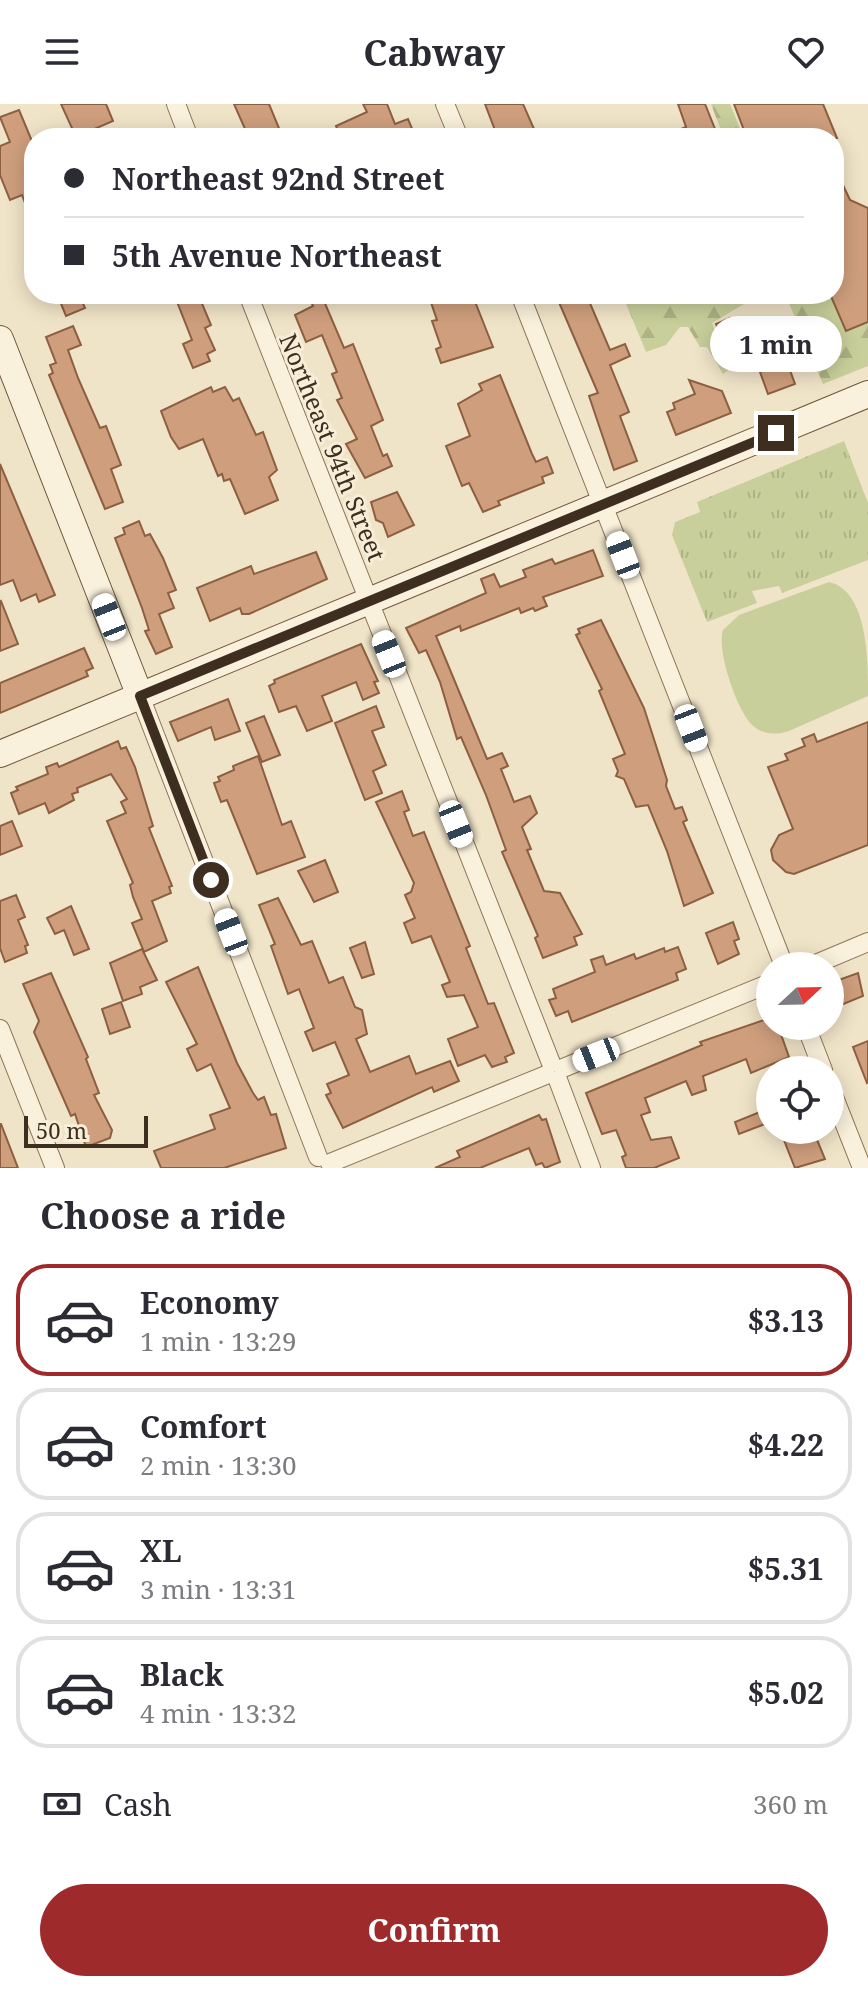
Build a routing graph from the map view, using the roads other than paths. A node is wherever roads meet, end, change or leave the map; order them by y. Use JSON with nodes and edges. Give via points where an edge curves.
{"nodes":[{"id":1,"x":176,"y":104,"type":"edge"},
{"id":2,"x":445,"y":104,"type":"edge"},
{"id":3,"x":185,"y":128,"type":"edge"},
{"id":4,"x":455,"y":128,"type":"edge"},
{"id":5,"x":252,"y":304,"type":"edge"},
{"id":6,"x":524,"y":304,"type":"edge"},
{"id":7,"x":0,"y":339,"type":"edge"},
{"id":8,"x":868,"y":394,"type":"edge"},
{"id":9,"x":604,"y":505,"type":"junction"},
{"id":10,"x":369,"y":603,"type":"junction"},
{"id":11,"x":140,"y":696,"type":"junction"},
{"id":12,"x":0,"y":754,"type":"edge"},
{"id":13,"x":868,"y":942,"type":"edge"},
{"id":14,"x":780,"y":952,"type":"edge"},
{"id":15,"x":844,"y":952,"type":"edge"},
{"id":16,"x":756,"y":989,"type":"edge"},
{"id":17,"x":0,"y":1029,"type":"edge"},
{"id":18,"x":555,"y":1072,"type":"junction"},
{"id":19,"x":844,"y":1122,"type":"edge"},
{"id":20,"x":322,"y":1164,"type":"edge"},
{"id":21,"x":55,"y":1168,"type":"edge"},
{"id":22,"x":591,"y":1168,"type":"edge"},
{"id":23,"x":862,"y":1168,"type":"edge"}],
"edges":[{"from":1,"to":3,"type":"street"},
{"from":2,"to":4,"type":"street"},
{"from":5,"to":10,"type":"street","name":"Northeast 94th Street"},
{"from":6,"to":9,"type":"street"},
{"from":7,"to":11,"type":"main road"},
{"from":8,"to":9,"type":"main road"},
{"from":9,"to":10,"type":"main road"},
{"from":9,"to":14,"type":"street"},
{"from":10,"to":11,"type":"main road"},
{"from":10,"to":18,"type":"street","name":"Northeast 94th Street"},
{"from":11,"to":12,"type":"main road"},
{"from":11,"to":20,"type":"street"},
{"from":13,"to":15,"type":"street"},
{"from":16,"to":18,"type":"street"},
{"from":17,"to":21,"type":"street"},
{"from":18,"to":20,"type":"street"},
{"from":18,"to":22,"type":"street","name":"Northeast 94th Street"},
{"from":19,"to":23,"type":"street"}]}
